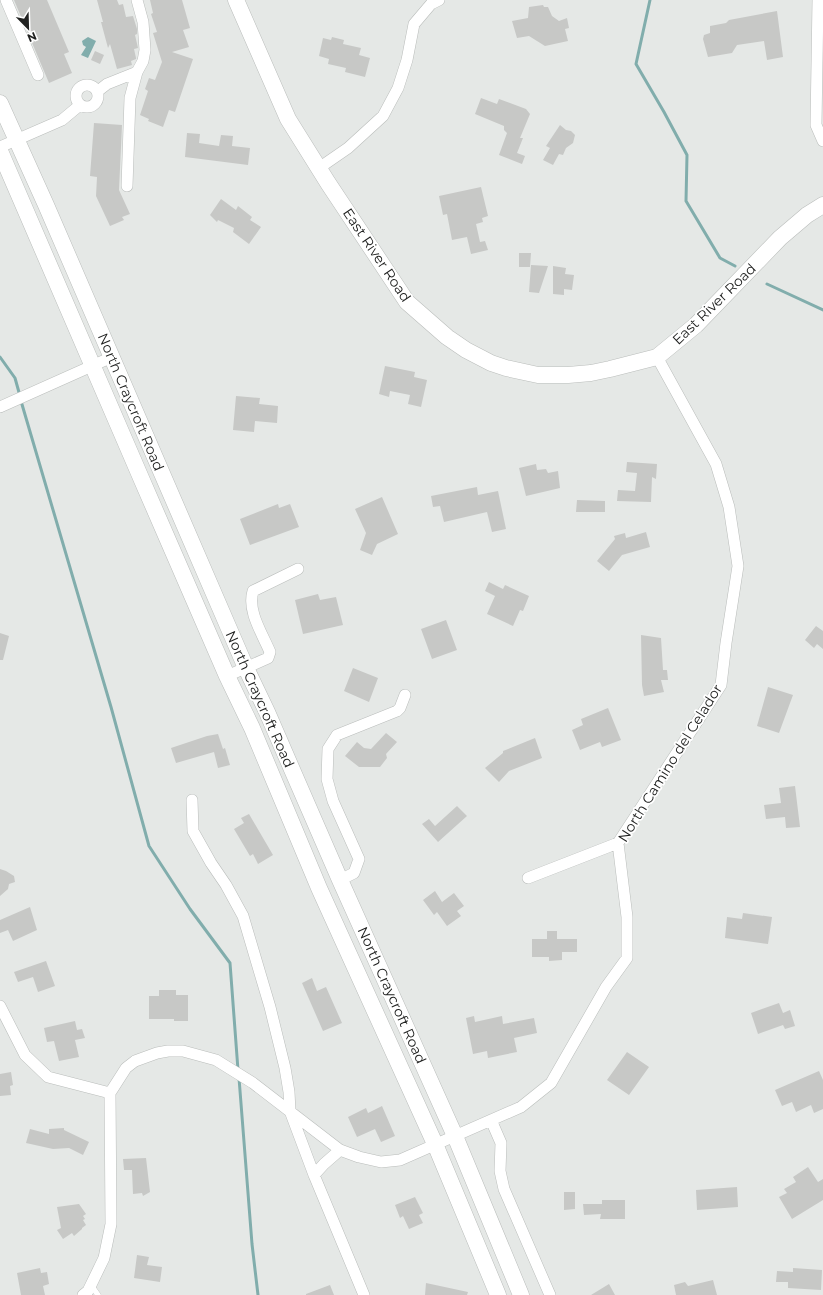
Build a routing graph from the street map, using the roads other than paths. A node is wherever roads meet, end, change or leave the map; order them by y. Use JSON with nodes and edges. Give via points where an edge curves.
{"nodes":[{"id":1,"x":6,"y":0,"type":"edge"},
{"id":2,"x":137,"y":0,"type":"edge"},
{"id":3,"x":236,"y":0,"type":"edge"},
{"id":4,"x":439,"y":0,"type":"edge"},
{"id":5,"x":818,"y":0,"type":"edge"},
{"id":6,"x":137,"y":72,"type":"junction"},
{"id":7,"x":38,"y":75,"type":"dead end"},
{"id":8,"x":98,"y":91,"type":"junction"},
{"id":9,"x":0,"y":103,"type":"edge"},
{"id":10,"x":80,"y":104,"type":"junction"},
{"id":11,"x":17,"y":140,"type":"junction"},
{"id":12,"x":823,"y":141,"type":"edge"},
{"id":13,"x":0,"y":148,"type":"edge"},
{"id":14,"x":0,"y":151,"type":"edge"},
{"id":15,"x":319,"y":168,"type":"junction"},
{"id":16,"x":127,"y":186,"type":"dead end"},
{"id":17,"x":823,"y":205,"type":"edge"},
{"id":18,"x":112,"y":357,"type":"junction"},
{"id":19,"x":657,"y":357,"type":"junction"},
{"id":20,"x":92,"y":366,"type":"junction"},
{"id":21,"x":0,"y":407,"type":"edge"},
{"id":22,"x":298,"y":568,"type":"dead end"},
{"id":23,"x":246,"y":668,"type":"junction"},
{"id":24,"x":228,"y":676,"type":"junction"},
{"id":25,"x":405,"y":695,"type":"dead end"},
{"id":26,"x":192,"y":800,"type":"dead end"},
{"id":27,"x":618,"y":843,"type":"junction"},
{"id":28,"x":528,"y":878,"type":"dead end"},
{"id":29,"x":340,"y":880,"type":"junction"},
{"id":30,"x":0,"y":1006,"type":"edge"},
{"id":31,"x":110,"y":1094,"type":"junction"},
{"id":32,"x":290,"y":1111,"type":"junction"},
{"id":33,"x":491,"y":1120,"type":"junction"},
{"id":34,"x":455,"y":1136,"type":"junction"},
{"id":35,"x":435,"y":1144,"type":"junction"},
{"id":36,"x":340,"y":1150,"type":"junction"},
{"id":37,"x":314,"y":1175,"type":"junction"},
{"id":38,"x":91,"y":1284,"type":"junction"},
{"id":39,"x":83,"y":1295,"type":"edge"},
{"id":40,"x":98,"y":1295,"type":"edge"},
{"id":41,"x":364,"y":1295,"type":"edge"},
{"id":42,"x":498,"y":1295,"type":"edge"},
{"id":43,"x":521,"y":1295,"type":"edge"},
{"id":44,"x":550,"y":1295,"type":"edge"}],
"edges":[{"from":1,"to":7,"type":"street"},
{"from":2,"to":6,"type":"street","via":[[143,22],[145,50]]},
{"from":3,"to":15,"type":"main road","name":"East River Road","via":[[288,120]]},
{"from":4,"to":15,"type":"street","via":[[431,4],[414,24],[398,88],[383,116],[348,148]]},
{"from":5,"to":12,"type":"street","via":[[816,125]]},
{"from":6,"to":8,"type":"street","via":[[107,84]]},
{"from":6,"to":16,"type":"street","via":[[130,98]]},
{"from":8,"to":10,"type":"street","via":[[98,100],[93,106],[86,107]]},
{"from":8,"to":10,"type":"street","via":[[91,85],[80,87],[76,97]]},
{"from":9,"to":11,"type":"main road","name":"North Craycroft Road"},
{"from":10,"to":11,"type":"street","via":[[62,120]]},
{"from":11,"to":13,"type":"street"},
{"from":11,"to":18,"type":"main road","name":"North Craycroft Road"},
{"from":14,"to":20,"type":"main road","name":"North Craycroft Road"},
{"from":15,"to":19,"type":"main road","name":"East River Road","via":[[407,302],[466,350],[491,363],[538,375],[591,373]]},
{"from":17,"to":19,"type":"main road","name":"East River Road","via":[[780,238],[696,325]]},
{"from":18,"to":20,"type":"street"},
{"from":18,"to":23,"type":"main road","name":"North Craycroft Road"},
{"from":19,"to":27,"type":"street","name":"North Camino del Celador","via":[[716,464],[728,505],[738,566],[721,685]]},
{"from":20,"to":21,"type":"street"},
{"from":20,"to":24,"type":"main road","name":"North Craycroft Road"},
{"from":22,"to":23,"type":"street","via":[[253,591],[253,612],[270,652],[268,658]]},
{"from":23,"to":24,"type":"street"},
{"from":23,"to":29,"type":"main road","name":"North Craycroft Road"},
{"from":24,"to":35,"type":"main road","name":"North Craycroft Road","via":[[319,888]]},
{"from":25,"to":29,"type":"street","via":[[397,711],[337,735],[328,749],[327,779],[333,801],[359,859],[354,873]]},
{"from":26,"to":32,"type":"street","via":[[193,831],[243,916],[285,1068]]},
{"from":27,"to":28,"type":"street"},
{"from":27,"to":33,"type":"street","name":"North Camino del Celador","via":[[627,917],[627,958],[606,987],[551,1082],[521,1107]]},
{"from":29,"to":34,"type":"main road","name":"North Craycroft Road"},
{"from":30,"to":31,"type":"street","via":[[25,1055],[48,1077]]},
{"from":31,"to":32,"type":"street","name":"North Camino del Celador","via":[[126,1068],[135,1061],[157,1053],[183,1051],[216,1060],[253,1083]]},
{"from":31,"to":38,"type":"street","via":[[111,1224],[104,1258]]},
{"from":32,"to":36,"type":"street","name":"North Camino del Celador"},
{"from":32,"to":37,"type":"street"},
{"from":33,"to":34,"type":"street","name":"North Camino del Celador"},
{"from":33,"to":44,"type":"street","via":[[501,1143],[500,1171],[504,1189]]},
{"from":34,"to":35,"type":"street","name":"North Camino del Celador"},
{"from":34,"to":43,"type":"main road","name":"North Craycroft Road"},
{"from":35,"to":36,"type":"street","name":"North Camino del Celador","via":[[400,1160],[381,1162]]},
{"from":35,"to":42,"type":"main road","name":"North Craycroft Road"},
{"from":36,"to":37,"type":"street"},
{"from":37,"to":41,"type":"street"},
{"from":38,"to":39,"type":"street"},
{"from":38,"to":40,"type":"lane"}]}
